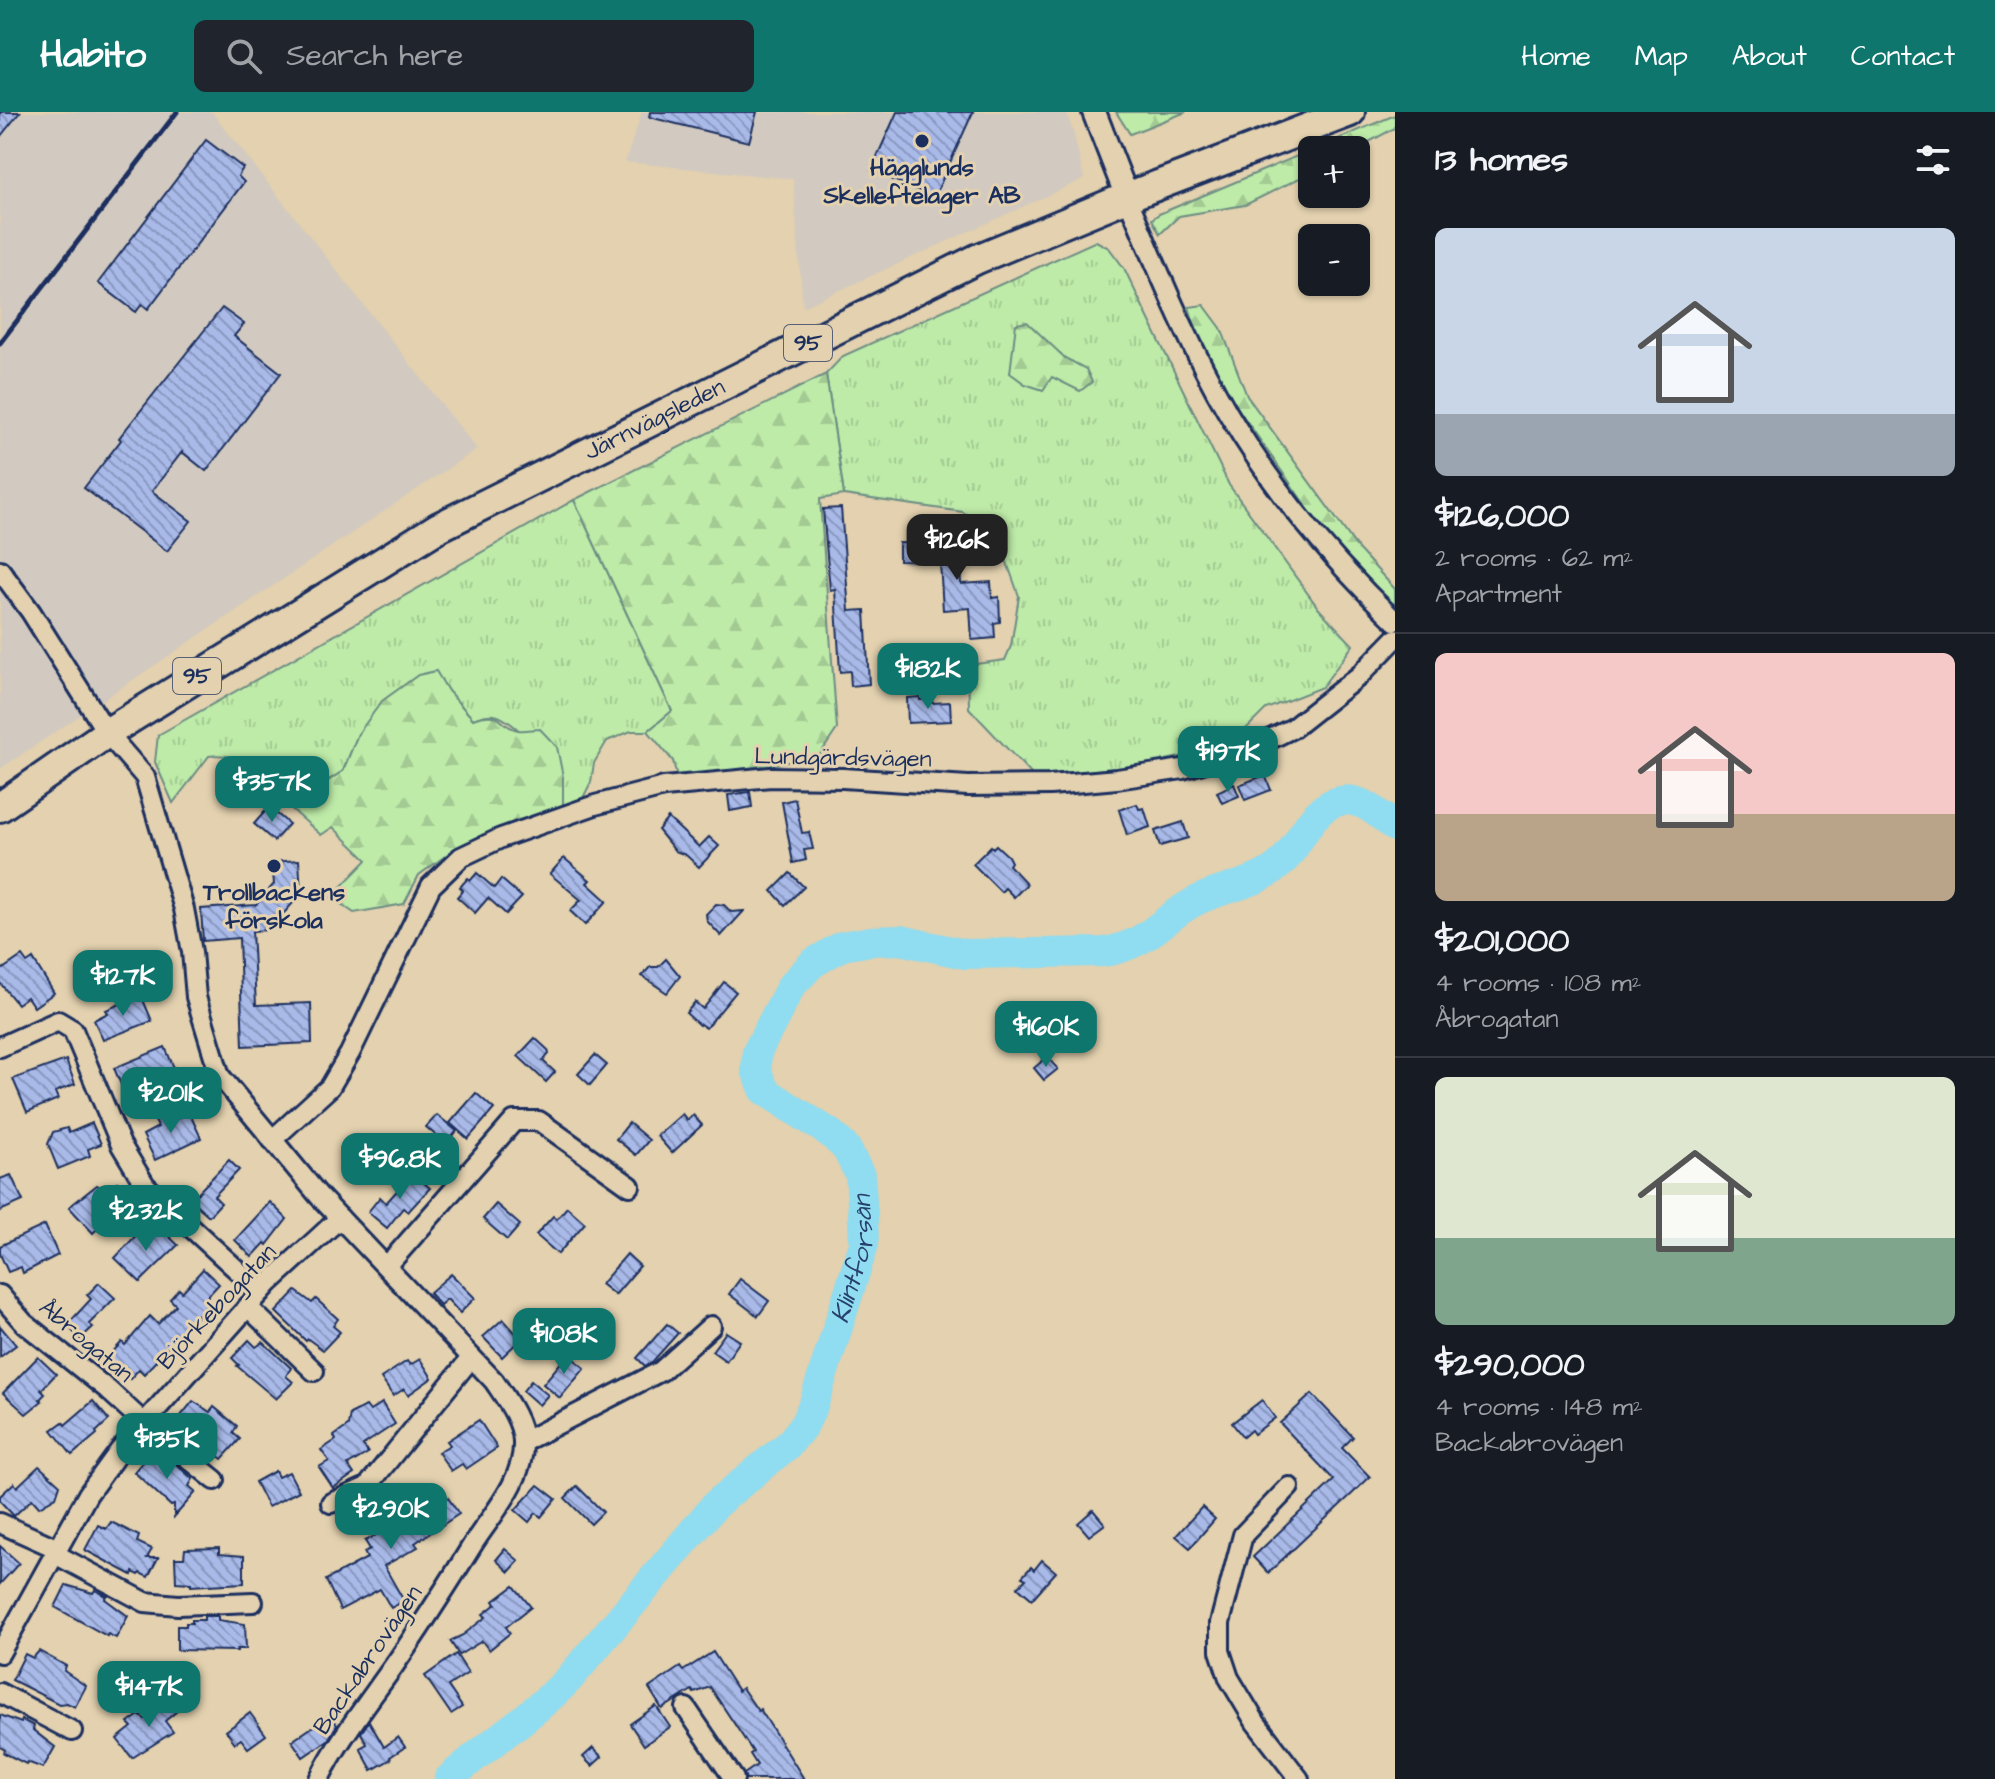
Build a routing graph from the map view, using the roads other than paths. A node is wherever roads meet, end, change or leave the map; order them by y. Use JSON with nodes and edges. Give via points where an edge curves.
{"nodes":[{"id":1,"x":1094,"y":112,"type":"edge"},
{"id":2,"x":1350,"y":112,"type":"edge"},
{"id":3,"x":1127,"y":197,"type":"junction"},
{"id":4,"x":0,"y":570,"type":"edge"},
{"id":5,"x":1395,"y":621,"type":"edge"},
{"id":6,"x":1395,"y":639,"type":"edge"},
{"id":7,"x":107,"y":733,"type":"junction"},
{"id":8,"x":0,"y":807,"type":"edge"},
{"id":9,"x":0,"y":1047,"type":"edge"},
{"id":10,"x":272,"y":1140,"type":"junction"},
{"id":11,"x":630,"y":1186,"type":"dead end"},
{"id":12,"x":340,"y":1218,"type":"junction"},
{"id":13,"x":387,"y":1266,"type":"junction"},
{"id":14,"x":261,"y":1292,"type":"junction"},
{"id":15,"x":0,"y":1295,"type":"edge"},
{"id":16,"x":248,"y":1307,"type":"junction"},
{"id":17,"x":711,"y":1326,"type":"dead end"},
{"id":18,"x":471,"y":1358,"type":"junction"},
{"id":19,"x":314,"y":1371,"type":"dead end"},
{"id":20,"x":144,"y":1423,"type":"junction"},
{"id":21,"x":523,"y":1442,"type":"junction"},
{"id":22,"x":215,"y":1480,"type":"dead end"},
{"id":23,"x":1289,"y":1487,"type":"dead end"},
{"id":24,"x":331,"y":1503,"type":"dead end"},
{"id":25,"x":0,"y":1523,"type":"edge"},
{"id":26,"x":56,"y":1552,"type":"junction"},
{"id":27,"x":253,"y":1602,"type":"dead end"},
{"id":28,"x":0,"y":1653,"type":"edge"},
{"id":29,"x":0,"y":1693,"type":"edge"},
{"id":30,"x":686,"y":1708,"type":"dead end"},
{"id":31,"x":72,"y":1731,"type":"dead end"},
{"id":32,"x":319,"y":1779,"type":"edge"},
{"id":33,"x":734,"y":1779,"type":"edge"},
{"id":34,"x":1299,"y":1779,"type":"edge"}],
"edges":[{"from":1,"to":3,"type":"street"},
{"from":2,"to":3,"type":"main road","name":"Järnvägsleden","number":"95"},
{"from":3,"to":5,"type":"street","via":[[1185,332],[1228,414],[1300,520]]},
{"from":3,"to":7,"type":"main road","name":"Järnvägsleden","number":"95","via":[[977,259],[439,527]]},
{"from":4,"to":7,"type":"street"},
{"from":6,"to":10,"type":"street","name":"Lundgärdsvägen","via":[[1359,676],[1293,728],[1252,748],[1183,769],[1050,785],[771,777],[664,787],[501,838],[461,857],[431,886],[330,1087]]},
{"from":7,"to":8,"type":"main road","name":"Järnvägsleden","number":"95"},
{"from":7,"to":10,"type":"street","via":[[145,777],[158,815],[184,909],[196,997],[220,1076]]},
{"from":9,"to":14,"type":"street","via":[[58,1021],[73,1030],[121,1145],[145,1185]]},
{"from":10,"to":12,"type":"street"},
{"from":11,"to":13,"type":"street","via":[[539,1121],[514,1121]]},
{"from":12,"to":13,"type":"street"},
{"from":12,"to":14,"type":"street","name":"Björkebogatan"},
{"from":13,"to":18,"type":"street"},
{"from":14,"to":16,"type":"street","name":"Björkebogatan"},
{"from":15,"to":20,"type":"street","name":"Åbrogatan","via":[[24,1323]]},
{"from":16,"to":19,"type":"street"},
{"from":16,"to":20,"type":"street","name":"Björkebogatan"},
{"from":17,"to":21,"type":"street","via":[[661,1371]]},
{"from":18,"to":21,"type":"street","via":[[509,1404]]},
{"from":18,"to":24,"type":"street","via":[[367,1487]]},
{"from":20,"to":22,"type":"street","name":"Åbrogatan"},
{"from":20,"to":26,"type":"street","name":"Björkebogatan","via":[[88,1494]]},
{"from":21,"to":32,"type":"street","name":"Backabrovägen","via":[[508,1492]]},
{"from":23,"to":34,"type":"street","via":[[1243,1535],[1220,1623],[1220,1651],[1229,1678],[1256,1723]]},
{"from":25,"to":26,"type":"street"},
{"from":26,"to":27,"type":"street","via":[[145,1602]]},
{"from":26,"to":28,"type":"street","name":"Björkebogatan"},
{"from":29,"to":31,"type":"street"},
{"from":30,"to":33,"type":"street"}]}
